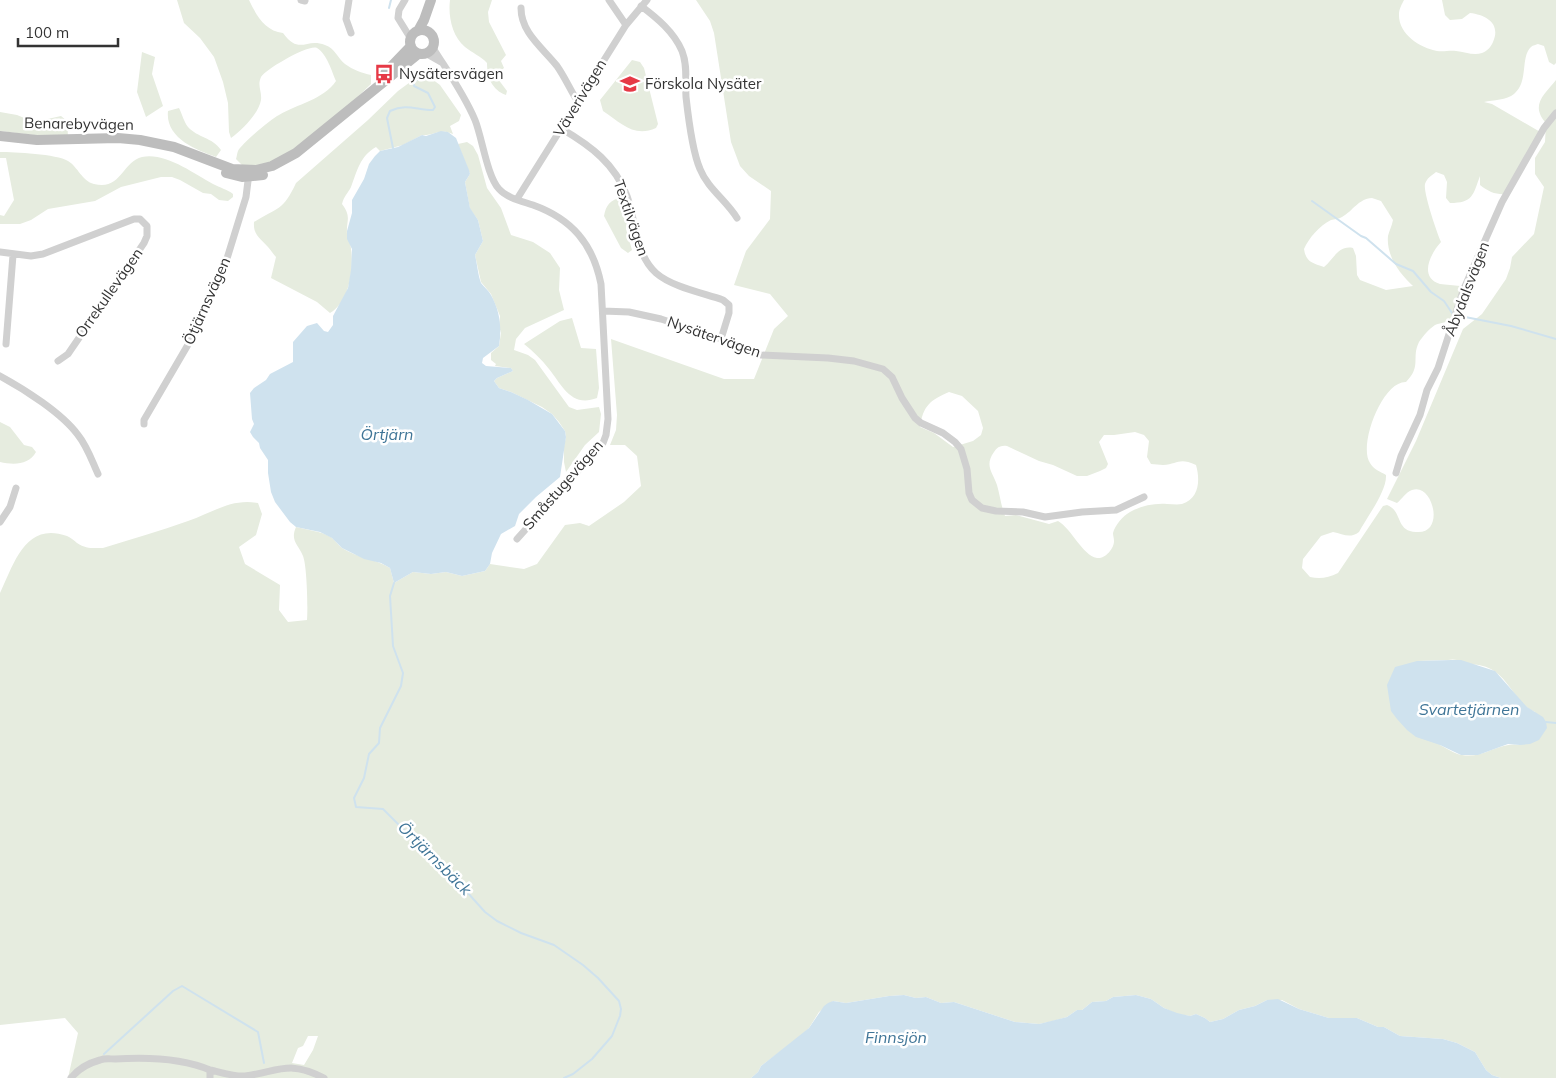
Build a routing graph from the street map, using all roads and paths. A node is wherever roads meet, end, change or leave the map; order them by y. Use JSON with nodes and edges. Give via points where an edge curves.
{"nodes":[{"id":1,"x":349,"y":0,"type":"edge"},
{"id":2,"x":405,"y":0,"type":"edge"},
{"id":3,"x":609,"y":0,"type":"edge"},
{"id":4,"x":647,"y":0,"type":"edge"},
{"id":5,"x":431,"y":3,"type":"edge"},
{"id":6,"x":641,"y":6,"type":"junction"},
{"id":7,"x":521,"y":8,"type":"dead end"},
{"id":8,"x":626,"y":25,"type":"junction"},
{"id":9,"x":351,"y":33,"type":"dead end"},
{"id":10,"x":431,"y":33,"type":"junction"},
{"id":11,"x":419,"y":43,"type":"junction"},
{"id":12,"x":579,"y":100,"type":"junction"},
{"id":13,"x":1556,"y":113,"type":"edge"},
{"id":14,"x":562,"y":129,"type":"junction"},
{"id":15,"x":0,"y":136,"type":"edge"},
{"id":16,"x":249,"y":174,"type":"junction"},
{"id":17,"x":517,"y":199,"type":"junction"},
{"id":18,"x":737,"y":218,"type":"dead end"},
{"id":19,"x":0,"y":252,"type":"edge"},
{"id":20,"x":12,"y":255,"type":"junction"},
{"id":21,"x":603,"y":311,"type":"junction"},
{"id":22,"x":721,"y":339,"type":"junction"},
{"id":23,"x":6,"y":344,"type":"dead end"},
{"id":24,"x":58,"y":361,"type":"dead end"},
{"id":25,"x":0,"y":376,"type":"edge"},
{"id":26,"x":144,"y":424,"type":"dead end"},
{"id":27,"x":1396,"y":473,"type":"dead end"},
{"id":28,"x":98,"y":474,"type":"dead end"},
{"id":29,"x":16,"y":488,"type":"dead end"},
{"id":30,"x":1144,"y":497,"type":"dead end"},
{"id":31,"x":0,"y":522,"type":"edge"},
{"id":32,"x":517,"y":539,"type":"dead end"},
{"id":33,"x":210,"y":1070,"type":"junction"},
{"id":34,"x":71,"y":1078,"type":"edge"},
{"id":35,"x":210,"y":1078,"type":"edge"},
{"id":36,"x":324,"y":1078,"type":"edge"}],
"edges":[{"from":1,"to":9,"type":"street","via":[[346,19]]},
{"from":2,"to":11,"type":"street","via":[[398,14],[399,21]]},
{"from":3,"to":8,"type":"street"},
{"from":4,"to":6,"type":"street","name":"Väverivägen"},
{"from":5,"to":10,"type":"street","name":"Benarebyvägen"},
{"from":5,"to":11,"type":"street","name":"Benarebyvägen"},
{"from":6,"to":8,"type":"street","name":"Väverivägen"},
{"from":6,"to":18,"type":"street","via":[[671,34],[682,51],[686,97],[700,170]]},
{"from":7,"to":12,"type":"street","via":[[522,22],[527,30]]},
{"from":8,"to":12,"type":"street","name":"Väverivägen"},
{"from":10,"to":11,"type":"street","via":[[425,30]]},
{"from":10,"to":11,"type":"street","name":"Benarebyvägen","via":[[434,40]]},
{"from":11,"to":16,"type":"street","name":"Benarebyvägen","via":[[384,74],[372,91],[284,166],[274,171]]},
{"from":11,"to":17,"type":"street","via":[[441,62],[458,85],[473,115],[495,184]]},
{"from":12,"to":14,"type":"street","name":"Väverivägen"},
{"from":13,"to":27,"type":"street","name":"Åbydalsvägen","via":[[1502,202],[1463,290],[1438,368]]},
{"from":14,"to":17,"type":"street","name":"Väverivägen"},
{"from":14,"to":22,"type":"street","name":"Textilvägen","via":[[597,152],[614,171],[627,197],[638,241],[650,267],[672,282],[729,305]]},
{"from":15,"to":16,"type":"street","name":"Benarebyvägen","via":[[37,140],[124,138],[186,151],[221,172]]},
{"from":16,"to":26,"type":"street","name":"Ötjärnsvägen","via":[[246,197],[225,265],[196,332]]},
{"from":17,"to":21,"type":"street","via":[[559,217],[584,242],[598,267]]},
{"from":19,"to":20,"type":"street","name":"Orrekullevägen"},
{"from":20,"to":23,"type":"street"},
{"from":20,"to":24,"type":"street","name":"Orrekullevägen","via":[[43,254],[134,219],[140,219],[147,226],[144,243],[68,354]]},
{"from":21,"to":22,"type":"street","name":"Nysätervägen","via":[[645,315]]},
{"from":21,"to":32,"type":"street","name":"Småstugevägen","via":[[608,418],[603,443]]},
{"from":22,"to":30,"type":"street","name":"Nysätervägen","via":[[761,354],[828,358],[888,373],[915,418],[944,433],[961,450],[969,493],[982,508],[1045,517],[1116,510]]},
{"from":25,"to":28,"type":"street","via":[[71,426],[84,444]]},
{"from":29,"to":31,"type":"street","via":[[10,507]]},
{"from":33,"to":34,"type":"street","via":[[186,1062],[137,1057],[102,1059]]},
{"from":33,"to":35,"type":"street"},
{"from":33,"to":36,"type":"street","via":[[244,1076],[295,1068]]}]}
